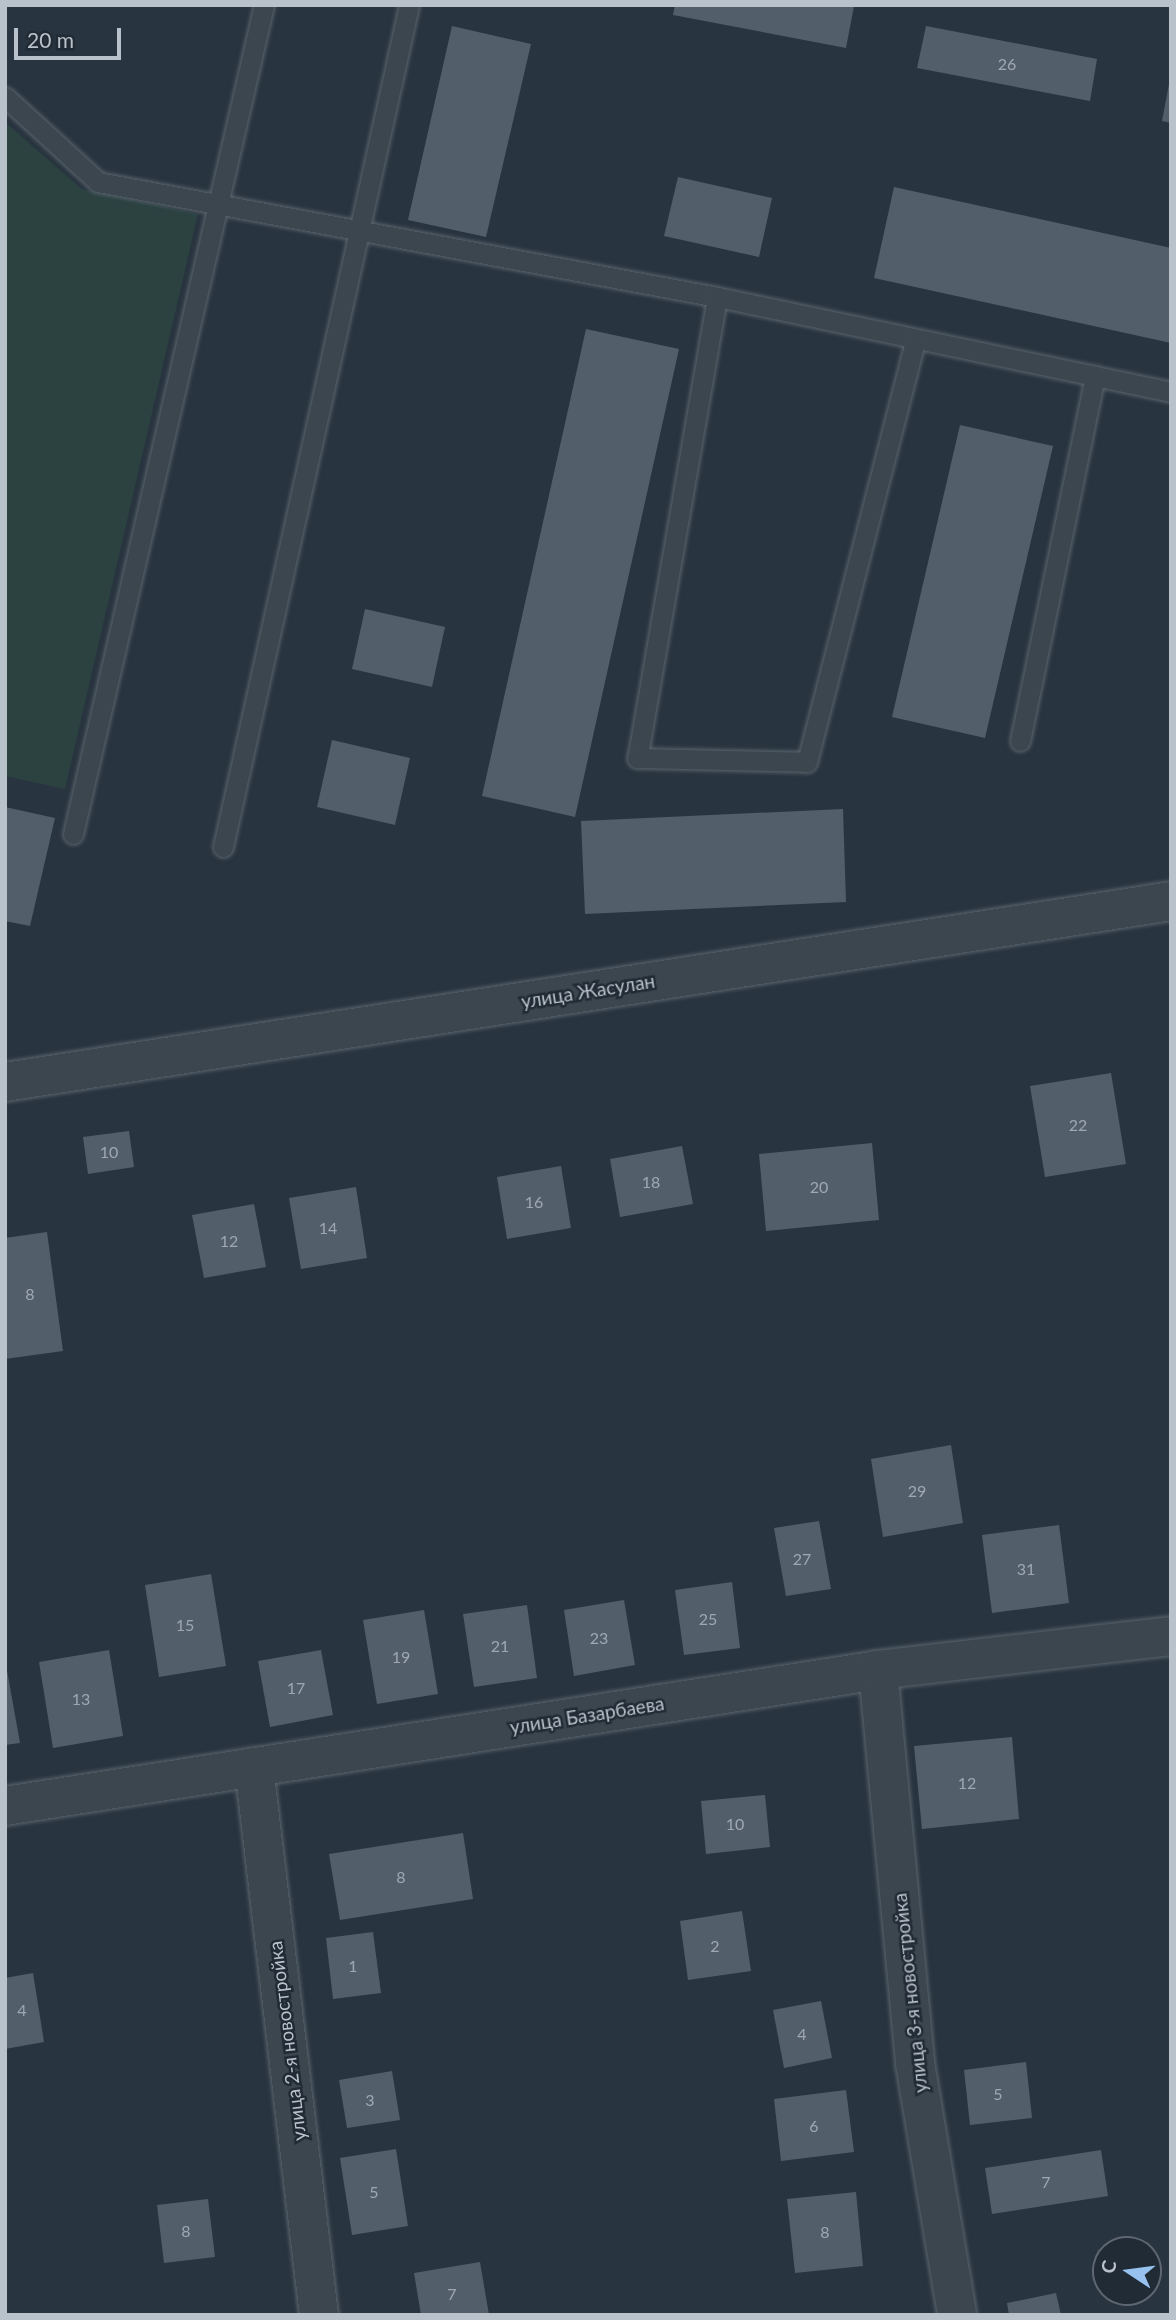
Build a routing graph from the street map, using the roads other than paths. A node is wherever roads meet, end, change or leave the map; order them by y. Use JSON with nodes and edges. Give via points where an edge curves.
{"nodes":[{"id":1,"x":264,"y":5,"type":"edge"},
{"id":2,"x":409,"y":5,"type":"edge"},
{"id":3,"x":5,"y":97,"type":"edge"},
{"id":4,"x":218,"y":205,"type":"junction"},
{"id":5,"x":359,"y":231,"type":"junction"},
{"id":6,"x":717,"y":297,"type":"junction"},
{"id":7,"x":916,"y":339,"type":"junction"},
{"id":8,"x":1095,"y":376,"type":"junction"},
{"id":9,"x":1171,"y":392,"type":"edge"},
{"id":10,"x":1020,"y":741,"type":"dead end"},
{"id":11,"x":73,"y":834,"type":"dead end"},
{"id":12,"x":223,"y":847,"type":"dead end"},
{"id":13,"x":1171,"y":901,"type":"edge"},
{"id":14,"x":5,"y":1082,"type":"edge"},
{"id":15,"x":1171,"y":1636,"type":"edge"},
{"id":16,"x":878,"y":1670,"type":"junction"},
{"id":17,"x":254,"y":1767,"type":"junction"},
{"id":18,"x":5,"y":1806,"type":"edge"},
{"id":19,"x":319,"y":2315,"type":"edge"},
{"id":20,"x":957,"y":2315,"type":"edge"}],
"edges":[{"from":1,"to":4,"type":"lane"},
{"from":2,"to":5,"type":"lane"},
{"from":3,"to":4,"type":"lane","via":[[98,182]]},
{"from":4,"to":5,"type":"lane"},
{"from":4,"to":11,"type":"lane"},
{"from":5,"to":6,"type":"lane"},
{"from":5,"to":12,"type":"lane"},
{"from":6,"to":7,"type":"lane"},
{"from":6,"to":7,"type":"lane","via":[[638,758],[807,761]]},
{"from":7,"to":8,"type":"lane"},
{"from":8,"to":9,"type":"lane"},
{"from":8,"to":10,"type":"lane"},
{"from":13,"to":14,"type":"street","name":"улица Жасулан"},
{"from":15,"to":16,"type":"street","name":"улица Базарбаева"},
{"from":16,"to":17,"type":"street","name":"улица Базарбаева"},
{"from":16,"to":20,"type":"street","name":"улица 3-я новостройка","via":[[915,2063]]},
{"from":17,"to":18,"type":"street","name":"улица Базарбаева"},
{"from":17,"to":19,"type":"street","name":"улица 2-я новостройка"}]}
